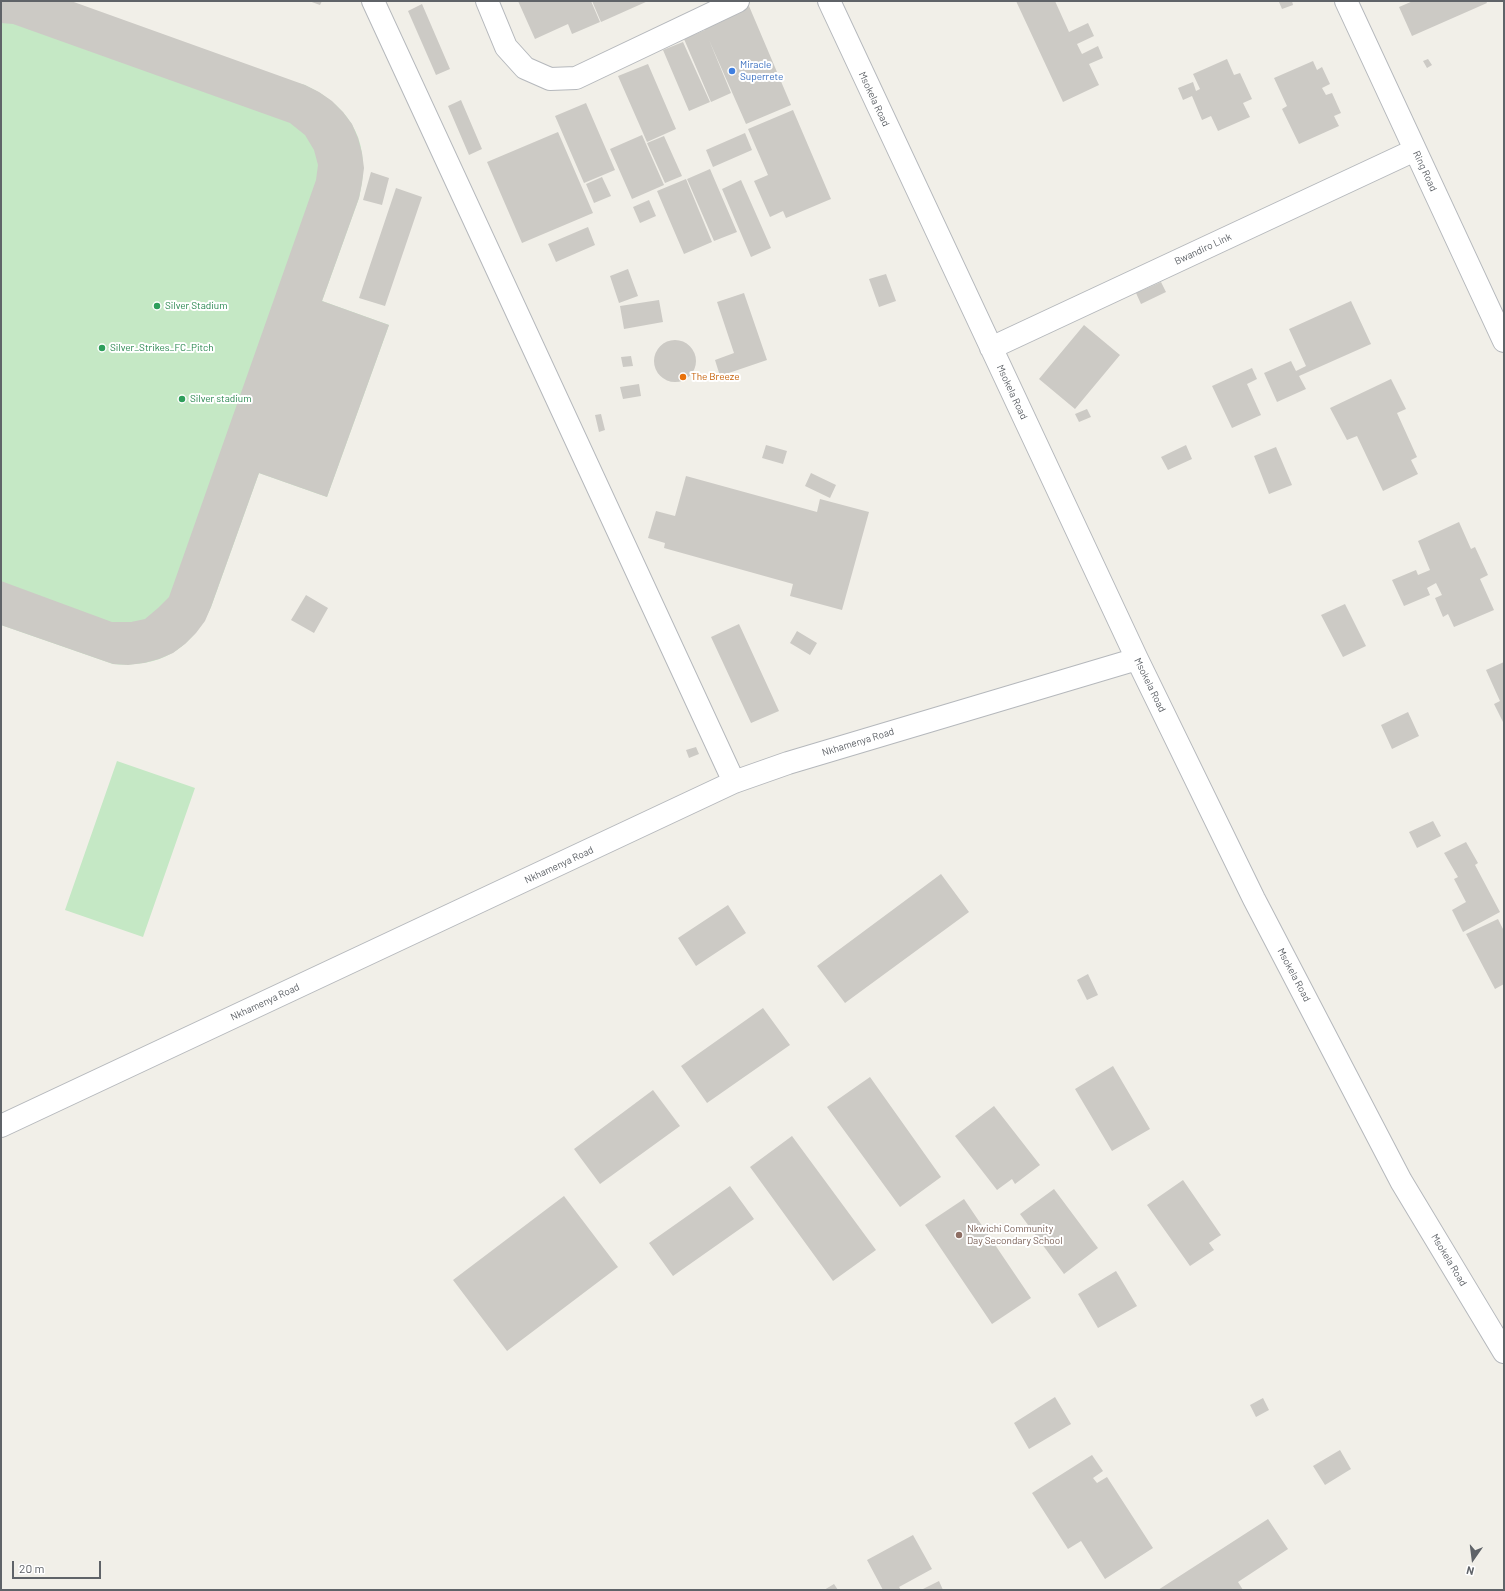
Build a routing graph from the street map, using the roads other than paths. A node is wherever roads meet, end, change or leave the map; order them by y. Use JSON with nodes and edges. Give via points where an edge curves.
{"nodes":[{"id":1,"x":373,"y":1,"type":"edge"},
{"id":2,"x":487,"y":1,"type":"edge"},
{"id":3,"x":738,"y":1,"type":"edge"},
{"id":4,"x":828,"y":1,"type":"edge"},
{"id":5,"x":1346,"y":1,"type":"edge"},
{"id":6,"x":1415,"y":150,"type":"junction"},
{"id":7,"x":1504,"y":341,"type":"edge"},
{"id":8,"x":991,"y":348,"type":"junction"},
{"id":9,"x":1137,"y":659,"type":"junction"},
{"id":10,"x":734,"y":782,"type":"junction"},
{"id":11,"x":1,"y":1126,"type":"edge"},
{"id":12,"x":1504,"y":1352,"type":"edge"}],
"edges":[{"from":1,"to":10,"type":"street"},
{"from":2,"to":3,"type":"street","via":[[506,47],[524,68],[550,79],[576,78]]},
{"from":4,"to":8,"type":"street","name":"Msokela Road"},
{"from":5,"to":6,"type":"street","name":"Ring Road"},
{"from":6,"to":7,"type":"street","name":"Ring Road"},
{"from":6,"to":8,"type":"street","name":"Bwandiro Link"},
{"from":8,"to":9,"type":"street","name":"Msokela Road"},
{"from":9,"to":10,"type":"street","name":"Nkhamenya Road","via":[[788,763]]},
{"from":9,"to":12,"type":"street","name":"Msokela Road","via":[[1254,899],[1401,1181]]},
{"from":10,"to":11,"type":"street","name":"Nkhamenya Road"}]}
